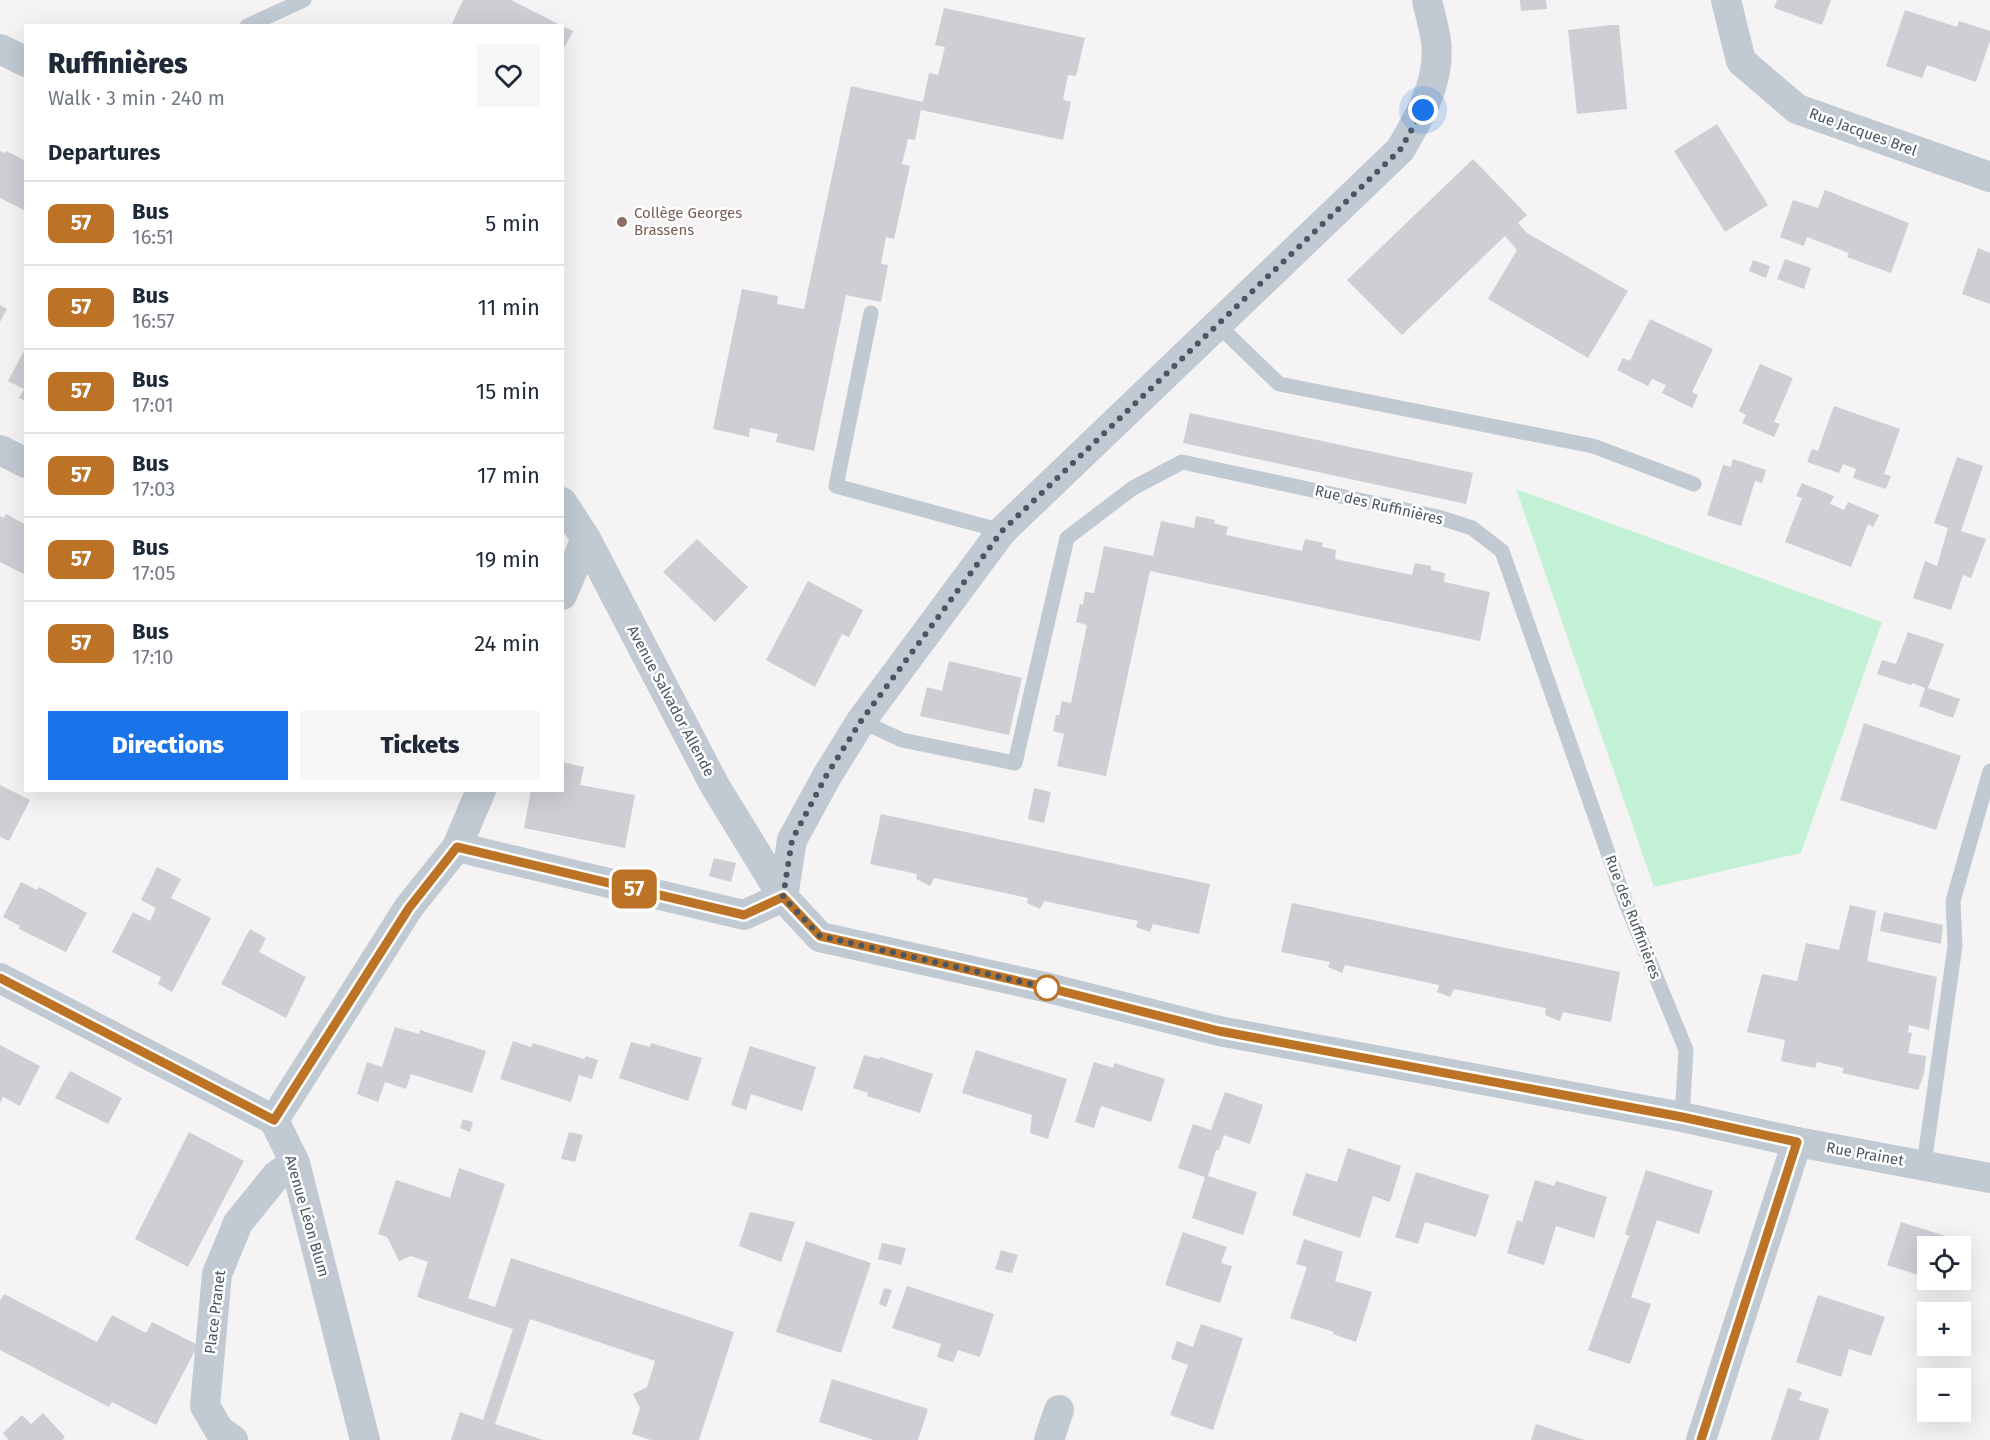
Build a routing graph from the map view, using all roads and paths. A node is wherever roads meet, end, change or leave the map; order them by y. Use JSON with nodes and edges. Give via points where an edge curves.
{"nodes":[{"id":1,"x":304,"y":0,"type":"edge"},
{"id":2,"x":1427,"y":0,"type":"edge"},
{"id":3,"x":1726,"y":0,"type":"edge"},
{"id":4,"x":251,"y":24,"type":"edge"},
{"id":5,"x":0,"y":49,"type":"edge"},
{"id":6,"x":24,"y":61,"type":"edge"},
{"id":7,"x":1990,"y":177,"type":"edge"},
{"id":8,"x":871,"y":313,"type":"dead end"},
{"id":9,"x":1218,"y":325,"type":"junction"},
{"id":10,"x":0,"y":450,"type":"edge"},
{"id":11,"x":24,"y":462,"type":"edge"},
{"id":12,"x":1694,"y":484,"type":"dead end"},
{"id":13,"x":564,"y":505,"type":"edge"},
{"id":14,"x":1002,"y":531,"type":"junction"},
{"id":15,"x":586,"y":539,"type":"junction"},
{"id":16,"x":564,"y":590,"type":"edge"},
{"id":17,"x":861,"y":721,"type":"junction"},
{"id":18,"x":1990,"y":771,"type":"edge"},
{"id":19,"x":480,"y":792,"type":"edge"},
{"id":20,"x":457,"y":847,"type":"junction"},
{"id":21,"x":783,"y":897,"type":"junction"},
{"id":22,"x":0,"y":978,"type":"edge"},
{"id":23,"x":1682,"y":1117,"type":"junction"},
{"id":24,"x":274,"y":1120,"type":"junction"},
{"id":25,"x":1797,"y":1142,"type":"junction"},
{"id":26,"x":295,"y":1163,"type":"junction"},
{"id":27,"x":1924,"y":1164,"type":"junction"},
{"id":28,"x":1990,"y":1178,"type":"edge"},
{"id":29,"x":1059,"y":1410,"type":"dead end"},
{"id":30,"x":233,"y":1440,"type":"edge"},
{"id":31,"x":365,"y":1440,"type":"edge"},
{"id":32,"x":1049,"y":1440,"type":"edge"},
{"id":33,"x":1701,"y":1440,"type":"edge"}],
"edges":[{"from":1,"to":4,"type":"lane"},
{"from":2,"to":9,"type":"street","via":[[1436,43],[1435,72],[1423,110],[1400,150]]},
{"from":3,"to":7,"type":"street","name":"Rue Jacques Brel","via":[[1741,61],[1797,108]]},
{"from":5,"to":6,"type":"street"},
{"from":8,"to":14,"type":"lane","via":[[836,486]]},
{"from":9,"to":12,"type":"lane","via":[[1279,384],[1593,446]]},
{"from":9,"to":14,"type":"street"},
{"from":10,"to":11,"type":"street"},
{"from":13,"to":15,"type":"street","name":"Avenue Salvador Allende"},
{"from":14,"to":17,"type":"street"},
{"from":15,"to":16,"type":"street"},
{"from":15,"to":21,"type":"street","name":"Avenue Salvador Allende","via":[[715,786]]},
{"from":17,"to":21,"type":"street","via":[[792,840]]},
{"from":17,"to":23,"type":"lane","name":"Rue des Ruffinières","via":[[902,740],[1015,763],[1067,538],[1133,488],[1182,462],[1473,528],[1502,551],[1625,901],[1686,1050]]},
{"from":18,"to":27,"type":"lane","via":[[1953,901],[1954,946]]},
{"from":19,"to":20,"type":"street"},
{"from":20,"to":21,"type":"street","via":[[744,915]]},
{"from":20,"to":24,"type":"street","via":[[409,908]]},
{"from":21,"to":23,"type":"street","name":"Rue Prainet","via":[[820,936],[1219,1031]]},
{"from":22,"to":24,"type":"street"},
{"from":23,"to":25,"type":"street","name":"Rue Prainet"},
{"from":24,"to":26,"type":"street","name":"Avenue Léon Blum"},
{"from":25,"to":27,"type":"street","name":"Rue Prainet"},
{"from":25,"to":33,"type":"street"},
{"from":26,"to":30,"type":"street","name":"Place Pranet","via":[[276,1176],[238,1223],[217,1274],[205,1406],[219,1430]]},
{"from":26,"to":31,"type":"street","name":"Avenue Léon Blum"},
{"from":27,"to":28,"type":"street","name":"Rue Prainet"},
{"from":29,"to":32,"type":"street"}]}
